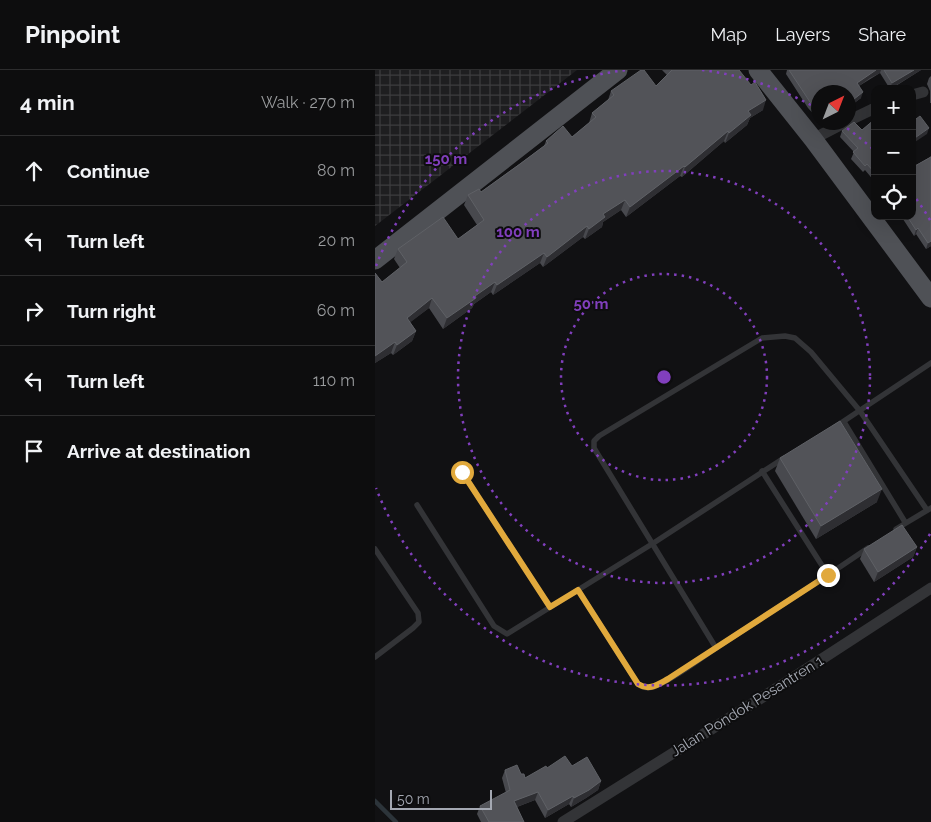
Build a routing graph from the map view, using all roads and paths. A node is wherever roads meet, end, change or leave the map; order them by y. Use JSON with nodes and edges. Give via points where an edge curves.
{"nodes":[{"id":1,"x":618,"y":70,"type":"edge"},
{"id":2,"x":758,"y":70,"type":"edge"},
{"id":3,"x":871,"y":110,"type":"edge"},
{"id":4,"x":856,"y":118,"type":"edge"},
{"id":5,"x":831,"y":130,"type":"edge"},
{"id":6,"x":813,"y":139,"type":"junction"},
{"id":7,"x":375,"y":260,"type":"edge"},
{"id":8,"x":931,"y":298,"type":"edge"},
{"id":9,"x":931,"y":363,"type":"edge"},
{"id":10,"x":860,"y":412,"type":"junction"},
{"id":11,"x":844,"y":422,"type":"junction"},
{"id":12,"x":827,"y":432,"type":"edge"},
{"id":13,"x":787,"y":456,"type":"edge"},
{"id":14,"x":762,"y":471,"type":"junction"},
{"id":15,"x":462,"y":472,"type":"dead end"},
{"id":16,"x":417,"y":505,"type":"dead end"},
{"id":17,"x":929,"y":509,"type":"edge"},
{"id":18,"x":905,"y":522,"type":"junction"},
{"id":19,"x":890,"y":533,"type":"edge"},
{"id":20,"x":875,"y":543,"type":"edge"},
{"id":21,"x":652,"y":544,"type":"junction"},
{"id":22,"x":375,"y":550,"type":"edge"},
{"id":23,"x":828,"y":575,"type":"junction"},
{"id":24,"x":931,"y":588,"type":"edge"},
{"id":25,"x":578,"y":590,"type":"junction"},
{"id":26,"x":550,"y":607,"type":"junction"},
{"id":27,"x":716,"y":648,"type":"junction"},
{"id":28,"x":375,"y":657,"type":"edge"},
{"id":29,"x":563,"y":822,"type":"edge"}],
"edges":[{"from":1,"to":7,"type":"main road"},
{"from":2,"to":6,"type":"main road"},
{"from":3,"to":4,"type":"street"},
{"from":5,"to":6,"type":"street"},
{"from":6,"to":8,"type":"main road"},
{"from":9,"to":10,"type":"lane"},
{"from":10,"to":11,"type":"lane"},
{"from":10,"to":17,"type":"lane"},
{"from":10,"to":21,"type":"lane","via":[[811,352],[795,338],[773,336],[762,338],[599,436],[594,441],[594,448]]},
{"from":11,"to":12,"type":"lane"},
{"from":11,"to":18,"type":"lane"},
{"from":13,"to":14,"type":"lane"},
{"from":14,"to":21,"type":"lane"},
{"from":14,"to":23,"type":"lane"},
{"from":15,"to":26,"type":"lane"},
{"from":16,"to":26,"type":"lane","via":[[493,626],[507,634]]},
{"from":17,"to":18,"type":"lane"},
{"from":18,"to":19,"type":"lane"},
{"from":20,"to":23,"type":"lane"},
{"from":21,"to":25,"type":"lane"},
{"from":21,"to":27,"type":"lane"},
{"from":22,"to":28,"type":"lane","via":[[418,613],[419,622]]},
{"from":23,"to":27,"type":"lane"},
{"from":24,"to":29,"type":"street","name":"Jalan Pondok Pesantren 1"},
{"from":25,"to":26,"type":"lane"},
{"from":25,"to":27,"type":"lane","via":[[643,687],[651,688],[668,679]]}]}
